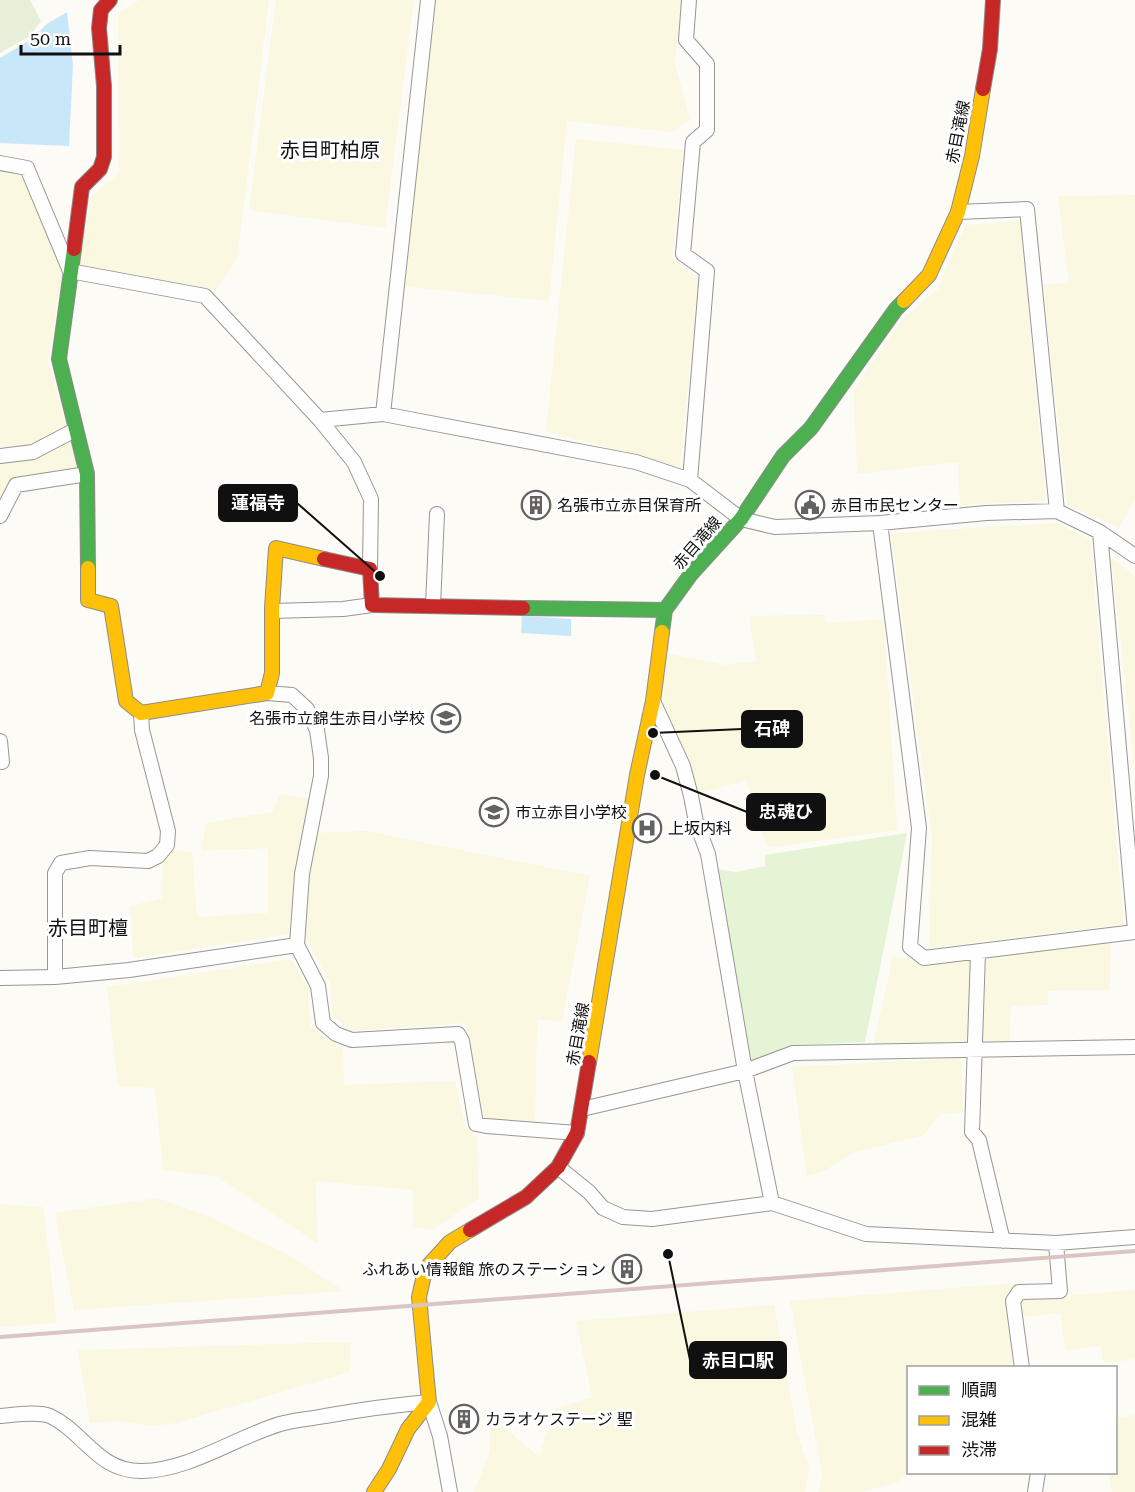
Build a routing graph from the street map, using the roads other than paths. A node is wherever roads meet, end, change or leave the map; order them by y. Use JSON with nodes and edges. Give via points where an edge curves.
{"nodes":[{"id":1,"x":110,"y":0,"type":"edge"},
{"id":2,"x":428,"y":0,"type":"edge"},
{"id":3,"x":689,"y":0,"type":"edge"},
{"id":4,"x":993,"y":0,"type":"edge"},
{"id":5,"x":0,"y":163,"type":"edge"},
{"id":6,"x":958,"y":212,"type":"junction"},
{"id":7,"x":70,"y":271,"type":"junction"},
{"id":8,"x":383,"y":414,"type":"junction"},
{"id":9,"x":320,"y":420,"type":"junction"},
{"id":10,"x":75,"y":430,"type":"junction"},
{"id":11,"x":0,"y":456,"type":"edge"},
{"id":12,"x":87,"y":474,"type":"junction"},
{"id":13,"x":690,"y":480,"type":"junction"},
{"id":14,"x":1057,"y":511,"type":"junction"},
{"id":15,"x":436,"y":514,"type":"dead end"},
{"id":16,"x":0,"y":516,"type":"edge"},
{"id":17,"x":741,"y":519,"type":"junction"},
{"id":18,"x":880,"y":523,"type":"junction"},
{"id":19,"x":1100,"y":532,"type":"junction"},
{"id":20,"x":1135,"y":556,"type":"edge"},
{"id":21,"x":370,"y":569,"type":"junction"},
{"id":22,"x":372,"y":605,"type":"junction"},
{"id":23,"x":433,"y":606,"type":"junction"},
{"id":24,"x":665,"y":610,"type":"junction"},
{"id":25,"x":272,"y":611,"type":"junction"},
{"id":26,"x":267,"y":693,"type":"junction"},
{"id":27,"x":652,"y":701,"type":"junction"},
{"id":28,"x":141,"y":712,"type":"junction"},
{"id":29,"x":0,"y":741,"type":"edge"},
{"id":30,"x":2,"y":762,"type":"dead end"},
{"id":31,"x":1135,"y":931,"type":"edge"},
{"id":32,"x":297,"y":945,"type":"junction"},
{"id":33,"x":978,"y":952,"type":"junction"},
{"id":34,"x":55,"y":977,"type":"junction"},
{"id":35,"x":0,"y":978,"type":"edge"},
{"id":36,"x":1135,"y":1047,"type":"edge"},
{"id":37,"x":975,"y":1049,"type":"junction"},
{"id":38,"x":745,"y":1071,"type":"junction"},
{"id":39,"x":582,"y":1109,"type":"junction"},
{"id":40,"x":577,"y":1133,"type":"junction"},
{"id":41,"x":558,"y":1167,"type":"junction"},
{"id":42,"x":772,"y":1203,"type":"junction"},
{"id":43,"x":1135,"y":1237,"type":"edge"},
{"id":44,"x":1004,"y":1241,"type":"junction"},
{"id":45,"x":1056,"y":1243,"type":"junction"},
{"id":46,"x":1022,"y":1366,"type":"edge"},
{"id":47,"x":429,"y":1402,"type":"junction"},
{"id":48,"x":0,"y":1416,"type":"edge"},
{"id":49,"x":1038,"y":1474,"type":"edge"},
{"id":50,"x":374,"y":1492,"type":"edge"},
{"id":51,"x":450,"y":1492,"type":"edge"},
{"id":52,"x":1035,"y":1492,"type":"edge"}],
"edges":[{"from":1,"to":7,"type":"main road","via":[[101,10],[99,28],[104,157],[100,170],[82,188]]},
{"from":2,"to":8,"type":"street"},
{"from":3,"to":13,"type":"street","via":[[686,40],[707,64],[707,130],[693,142],[683,254],[707,271]]},
{"from":4,"to":6,"type":"main road","name":"赤目滝線","via":[[990,49]]},
{"from":5,"to":7,"type":"street","via":[[27,168]]},
{"from":6,"to":14,"type":"street","via":[[1027,209]]},
{"from":6,"to":17,"type":"main road","name":"赤目滝線","via":[[929,275],[896,309],[811,428],[783,456]]},
{"from":7,"to":9,"type":"street","via":[[205,296]]},
{"from":7,"to":10,"type":"main road","via":[[59,359]]},
{"from":8,"to":9,"type":"street"},
{"from":8,"to":13,"type":"street","via":[[636,462]]},
{"from":9,"to":21,"type":"street","via":[[354,462],[371,499]]},
{"from":10,"to":11,"type":"street","via":[[33,452]]},
{"from":10,"to":12,"type":"main road"},
{"from":12,"to":16,"type":"street","via":[[16,485]]},
{"from":12,"to":28,"type":"main road","via":[[88,600],[111,606],[126,701]]},
{"from":13,"to":17,"type":"street"},
{"from":14,"to":18,"type":"street"},
{"from":14,"to":19,"type":"street"},
{"from":15,"to":23,"type":"street"},
{"from":17,"to":18,"type":"street","via":[[775,526]]},
{"from":17,"to":24,"type":"main road","name":"赤目滝線","via":[[691,574]]},
{"from":18,"to":33,"type":"street","via":[[919,828],[910,947],[924,958]]},
{"from":19,"to":20,"type":"street"},
{"from":19,"to":31,"type":"street"},
{"from":21,"to":22,"type":"main road"},
{"from":21,"to":25,"type":"main road","via":[[276,548]]},
{"from":22,"to":23,"type":"main road"},
{"from":22,"to":25,"type":"street"},
{"from":23,"to":24,"type":"main road"},
{"from":24,"to":27,"type":"main road","name":"赤目滝線"},
{"from":25,"to":26,"type":"main road","via":[[272,673]]},
{"from":26,"to":28,"type":"main road"},
{"from":26,"to":32,"type":"street","via":[[292,695],[307,709],[317,730],[321,758],[302,874]]},
{"from":27,"to":38,"type":"street","via":[[683,766],[708,854]]},
{"from":27,"to":39,"type":"main road","name":"赤目滝線"},
{"from":28,"to":34,"type":"street","via":[[142,730],[168,831],[167,845],[148,861],[90,858],[61,863],[55,873]]},
{"from":29,"to":30,"type":"street"},
{"from":31,"to":33,"type":"street"},
{"from":32,"to":34,"type":"street"},
{"from":32,"to":40,"type":"street","via":[[318,986],[323,1023],[336,1034],[352,1040],[458,1034],[476,1124]]},
{"from":33,"to":37,"type":"street"},
{"from":34,"to":35,"type":"street"},
{"from":36,"to":37,"type":"street"},
{"from":37,"to":38,"type":"street","via":[[793,1053]]},
{"from":37,"to":44,"type":"street","via":[[972,1132],[979,1140]]},
{"from":38,"to":39,"type":"street"},
{"from":38,"to":42,"type":"street"},
{"from":39,"to":40,"type":"main road","name":"赤目滝線"},
{"from":40,"to":41,"type":"main road","name":"赤目滝線"},
{"from":41,"to":42,"type":"street","via":[[603,1208],[623,1217],[652,1219]]},
{"from":41,"to":47,"type":"main road","name":"赤目滝線","via":[[526,1197],[450,1242],[429,1265],[419,1298]]},
{"from":42,"to":44,"type":"street","via":[[866,1234]]},
{"from":43,"to":45,"type":"street"},
{"from":44,"to":45,"type":"street"},
{"from":45,"to":46,"type":"street","via":[[1060,1291],[1019,1292],[1012,1301]]},
{"from":47,"to":48,"type":"street","via":[[281,1424],[164,1469],[139,1471],[115,1467],[48,1415]]},
{"from":47,"to":50,"type":"main road","via":[[408,1429]]},
{"from":47,"to":51,"type":"street"},
{"from":49,"to":52,"type":"street"}]}
